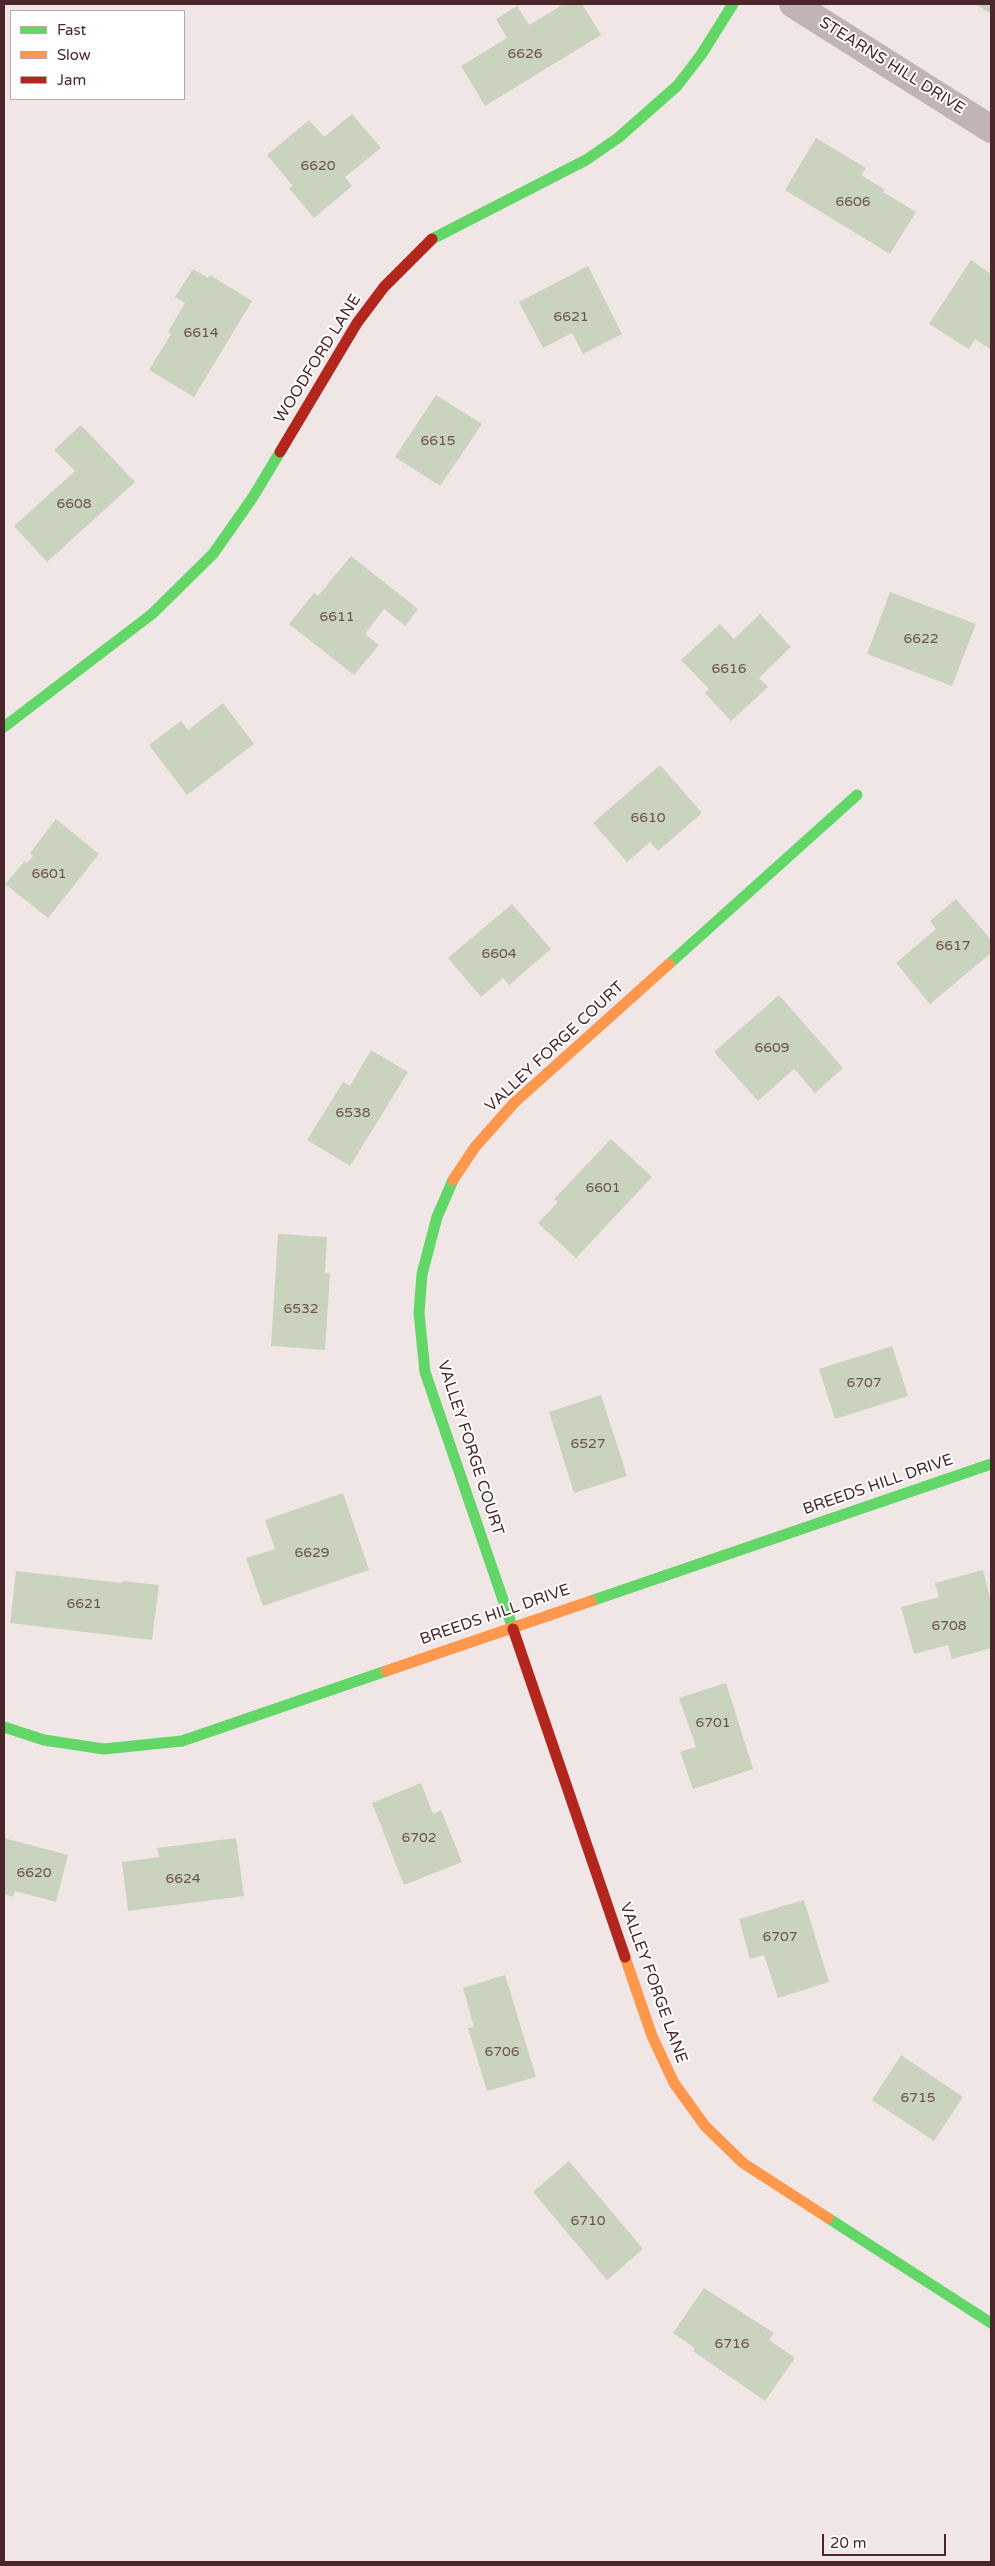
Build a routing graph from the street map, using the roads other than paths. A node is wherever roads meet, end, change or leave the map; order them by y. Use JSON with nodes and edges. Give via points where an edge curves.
{"nodes":[{"id":1,"x":734,"y":4,"type":"edge"},
{"id":2,"x":793,"y":4,"type":"edge"},
{"id":3,"x":991,"y":129,"type":"edge"},
{"id":4,"x":4,"y":727,"type":"edge"},
{"id":5,"x":857,"y":795,"type":"dead end"},
{"id":6,"x":991,"y":1464,"type":"edge"},
{"id":7,"x":512,"y":1626,"type":"junction"},
{"id":8,"x":4,"y":1727,"type":"edge"},
{"id":9,"x":991,"y":2323,"type":"edge"}],
"edges":[{"from":1,"to":4,"type":"street","name":"WOODFORD LANE","via":[[701,55],[676,86],[618,138],[578,165],[432,239],[384,287],[357,323],[248,504],[213,554],[152,614]]},
{"from":2,"to":3,"type":"street","name":"STEARNS HILL DRIVE"},
{"from":5,"to":7,"type":"street","name":"VALLEY FORGE COURT","via":[[514,1103],[474,1147],[453,1180],[437,1217],[422,1274],[419,1313],[426,1372]]},
{"from":6,"to":7,"type":"street","name":"BREEDS HILL DRIVE"},
{"from":7,"to":8,"type":"street","name":"BREEDS HILL DRIVE","via":[[182,1741],[104,1749],[44,1740]]},
{"from":7,"to":9,"type":"street","name":"VALLEY FORGE LANE","via":[[652,2036],[674,2083],[705,2126],[743,2163]]}]}
